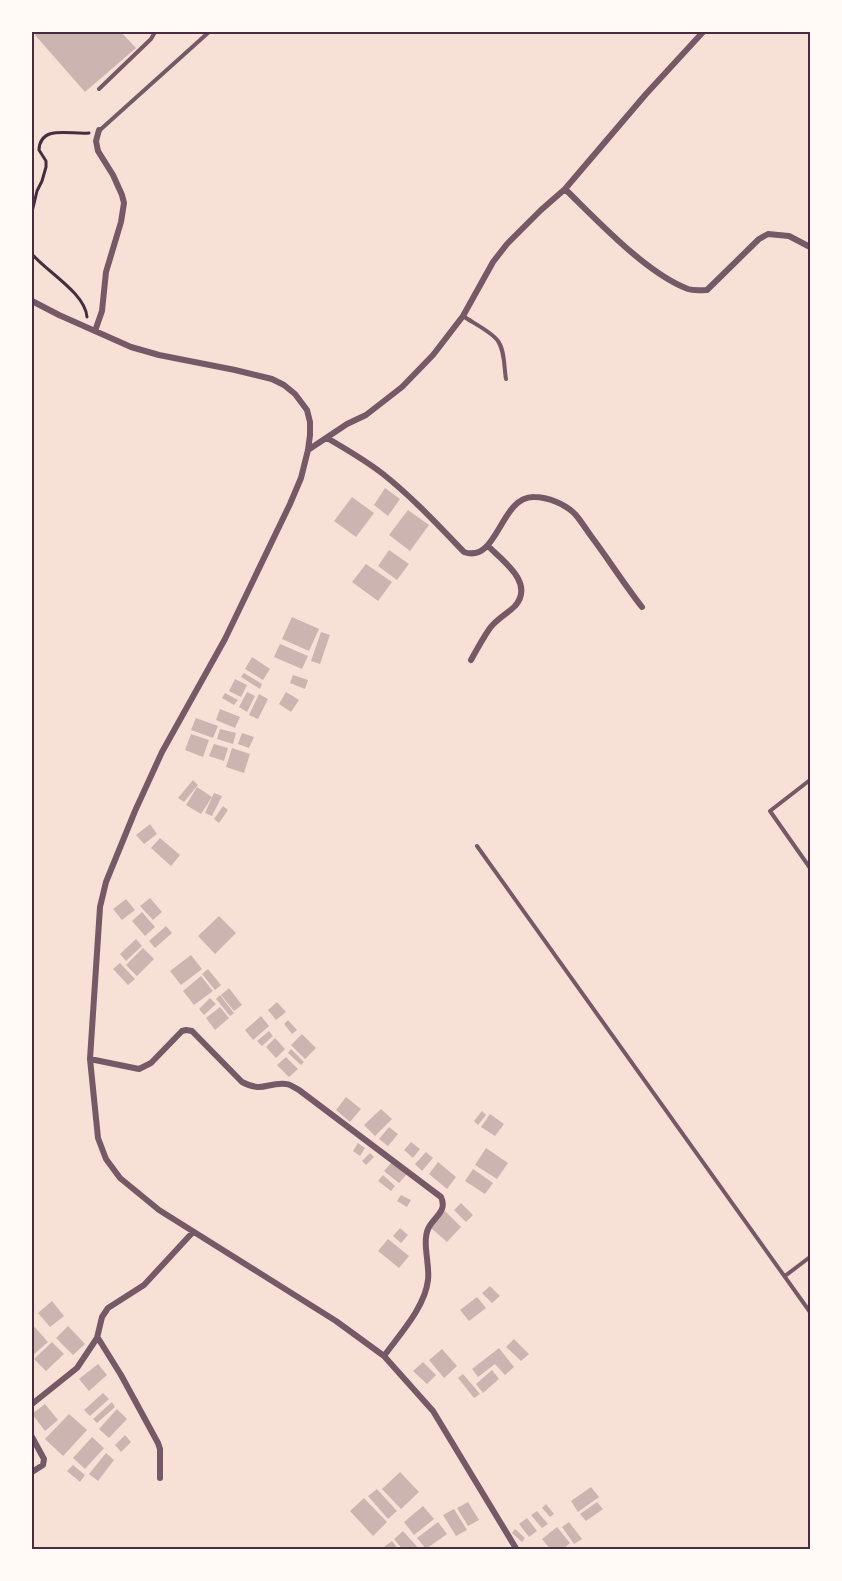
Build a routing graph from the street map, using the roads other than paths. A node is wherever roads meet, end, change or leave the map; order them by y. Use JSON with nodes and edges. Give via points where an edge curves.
{"nodes":[{"id":1,"x":155,"y":32,"type":"edge"},
{"id":2,"x":209,"y":32,"type":"edge"},
{"id":3,"x":703,"y":32,"type":"edge"},
{"id":4,"x":99,"y":89,"type":"dead end"},
{"id":5,"x":99,"y":130,"type":"joint"},
{"id":6,"x":565,"y":189,"type":"junction"},
{"id":7,"x":810,"y":247,"type":"edge"},
{"id":8,"x":32,"y":301,"type":"edge"},
{"id":9,"x":463,"y":316,"type":"junction"},
{"id":10,"x":92,"y":329,"type":"junction"},
{"id":11,"x":506,"y":379,"type":"dead end"},
{"id":12,"x":327,"y":438,"type":"junction"},
{"id":13,"x":308,"y":450,"type":"junction"},
{"id":14,"x":488,"y":546,"type":"junction"},
{"id":15,"x":642,"y":607,"type":"dead end"},
{"id":16,"x":471,"y":660,"type":"dead end"},
{"id":17,"x":810,"y":780,"type":"edge"},
{"id":18,"x":477,"y":846,"type":"dead end"},
{"id":19,"x":810,"y":868,"type":"edge"},
{"id":20,"x":90,"y":1059,"type":"junction"},
{"id":21,"x":193,"y":1232,"type":"junction"},
{"id":22,"x":810,"y":1257,"type":"edge"},
{"id":23,"x":785,"y":1276,"type":"junction"},
{"id":24,"x":810,"y":1312,"type":"edge"},
{"id":25,"x":98,"y":1338,"type":"junction"},
{"id":26,"x":384,"y":1356,"type":"junction"},
{"id":27,"x":32,"y":1404,"type":"edge"},
{"id":28,"x":32,"y":1437,"type":"edge"},
{"id":29,"x":32,"y":1472,"type":"edge"},
{"id":30,"x":160,"y":1478,"type":"dead end"},
{"id":31,"x":517,"y":1550,"type":"edge"}],
"edges":[{"from":1,"to":4,"type":"lane"},
{"from":2,"to":5,"type":"lane"},
{"from":3,"to":6,"type":"street"},
{"from":5,"to":10,"type":"street","via":[[98,151],[124,203],[106,272],[102,310]]},
{"from":6,"to":7,"type":"street","via":[[632,252],[688,289],[707,290],[768,234],[789,236]]},
{"from":6,"to":9,"type":"street","via":[[507,244]]},
{"from":8,"to":10,"type":"street"},
{"from":9,"to":11,"type":"lane","via":[[498,342]]},
{"from":9,"to":12,"type":"street","via":[[402,387]]},
{"from":10,"to":13,"type":"street","via":[[159,356],[272,378],[295,394],[307,410]]},
{"from":12,"to":13,"type":"street"},
{"from":12,"to":14,"type":"street","via":[[382,473],[464,552],[474,553]]},
{"from":13,"to":20,"type":"street","via":[[301,478],[265,559],[162,752],[106,882],[100,907]]},
{"from":14,"to":15,"type":"street","via":[[511,509],[524,498],[533,496],[558,502],[575,514]]},
{"from":14,"to":16,"type":"street","via":[[513,571],[522,585],[521,597],[491,627]]},
{"from":17,"to":19,"type":"lane","via":[[770,811]]},
{"from":18,"to":23,"type":"lane"},
{"from":20,"to":21,"type":"street","via":[[99,1138],[106,1159],[120,1178]]},
{"from":20,"to":26,"type":"street","via":[[139,1069],[151,1063],[182,1031],[192,1031],[242,1082],[259,1088],[287,1084],[299,1090],[441,1197],[442,1210],[426,1236],[429,1278],[423,1300]]},
{"from":21,"to":25,"type":"street","via":[[144,1285],[108,1308]]},
{"from":21,"to":26,"type":"street","via":[[336,1321]]},
{"from":22,"to":23,"type":"lane"},
{"from":23,"to":24,"type":"lane"},
{"from":25,"to":27,"type":"street","via":[[77,1368]]},
{"from":25,"to":30,"type":"street","via":[[158,1443]]},
{"from":26,"to":31,"type":"street","via":[[433,1411]]},
{"from":28,"to":29,"type":"street","via":[[44,1459],[43,1465]]}]}
